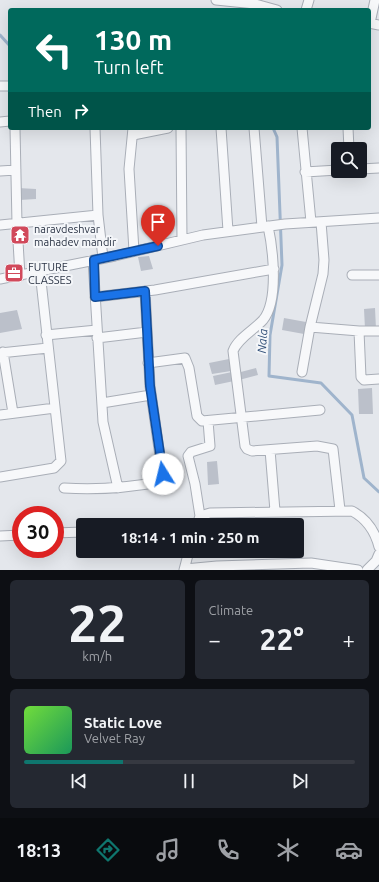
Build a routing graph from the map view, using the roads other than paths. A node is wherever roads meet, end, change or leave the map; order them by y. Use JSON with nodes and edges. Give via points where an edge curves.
{"nodes":[{"id":1,"x":216,"y":0,"type":"edge"},
{"id":2,"x":375,"y":0,"type":"edge"},
{"id":3,"x":246,"y":2,"type":"edge"},
{"id":4,"x":234,"y":6,"type":"edge"},
{"id":5,"x":269,"y":8,"type":"edge"},
{"id":6,"x":373,"y":23,"type":"edge"},
{"id":7,"x":15,"y":130,"type":"edge"},
{"id":8,"x":95,"y":130,"type":"edge"},
{"id":9,"x":145,"y":130,"type":"edge"},
{"id":10,"x":181,"y":130,"type":"edge"},
{"id":11,"x":221,"y":130,"type":"edge"},
{"id":12,"x":254,"y":130,"type":"edge"},
{"id":13,"x":302,"y":130,"type":"edge"},
{"id":14,"x":348,"y":130,"type":"edge"},
{"id":15,"x":133,"y":131,"type":"edge"},
{"id":16,"x":349,"y":142,"type":"edge"},
{"id":17,"x":379,"y":168,"type":"edge"},
{"id":18,"x":367,"y":169,"type":"edge"},
{"id":19,"x":16,"y":170,"type":"junction"},
{"id":20,"x":331,"y":170,"type":"edge"},
{"id":21,"x":0,"y":171,"type":"edge"},
{"id":22,"x":306,"y":172,"type":"junction"},
{"id":23,"x":98,"y":215,"type":"junction"},
{"id":24,"x":379,"y":218,"type":"edge"},
{"id":25,"x":311,"y":222,"type":"junction"},
{"id":26,"x":321,"y":222,"type":"junction"},
{"id":27,"x":17,"y":224,"type":"junction"},
{"id":28,"x":0,"y":225,"type":"edge"},
{"id":29,"x":268,"y":226,"type":"junction"},
{"id":30,"x":228,"y":231,"type":"junction"},
{"id":31,"x":182,"y":240,"type":"junction"},
{"id":32,"x":134,"y":251,"type":"junction"},
{"id":33,"x":103,"y":258,"type":"junction"},
{"id":34,"x":94,"y":260,"type":"junction"},
{"id":35,"x":274,"y":269,"type":"junction"},
{"id":36,"x":40,"y":272,"type":"junction"},
{"id":37,"x":379,"y":275,"type":"edge"},
{"id":38,"x":20,"y":276,"type":"junction"},
{"id":39,"x":352,"y":276,"type":"dead end"},
{"id":40,"x":0,"y":279,"type":"edge"},
{"id":41,"x":145,"y":291,"type":"junction"},
{"id":42,"x":95,"y":297,"type":"junction"},
{"id":43,"x":310,"y":327,"type":"junction"},
{"id":44,"x":360,"y":331,"type":"junction"},
{"id":45,"x":379,"y":331,"type":"edge"},
{"id":46,"x":147,"y":332,"type":"junction"},
{"id":47,"x":97,"y":334,"type":"junction"},
{"id":48,"x":46,"y":335,"type":"junction"},
{"id":49,"x":48,"y":348,"type":"junction"},
{"id":50,"x":2,"y":352,"type":"edge"},
{"id":51,"x":148,"y":363,"type":"junction"},
{"id":52,"x":302,"y":372,"type":"dead end"},
{"id":53,"x":379,"y":379,"type":"edge"},
{"id":54,"x":151,"y":394,"type":"junction"},
{"id":55,"x":102,"y":402,"type":"junction"},
{"id":56,"x":55,"y":408,"type":"junction"},
{"id":57,"x":320,"y":410,"type":"dead end"},
{"id":58,"x":13,"y":413,"type":"junction"},
{"id":59,"x":0,"y":415,"type":"edge"},
{"id":60,"x":241,"y":418,"type":"junction"},
{"id":61,"x":208,"y":421,"type":"junction"},
{"id":62,"x":270,"y":450,"type":"junction"},
{"id":63,"x":0,"y":477,"type":"edge"},
{"id":64,"x":64,"y":488,"type":"dead end"},
{"id":65,"x":118,"y":488,"type":"junction"},
{"id":66,"x":340,"y":510,"type":"junction"},
{"id":67,"x":275,"y":511,"type":"junction"},
{"id":68,"x":199,"y":518,"type":"edge"},
{"id":69,"x":203,"y":518,"type":"edge"},
{"id":70,"x":76,"y":532,"type":"edge"},
{"id":71,"x":64,"y":533,"type":"edge"},
{"id":72,"x":12,"y":535,"type":"edge"},
{"id":73,"x":0,"y":536,"type":"edge"},
{"id":74,"x":379,"y":548,"type":"edge"},
{"id":75,"x":379,"y":554,"type":"edge"},
{"id":76,"x":187,"y":558,"type":"edge"},
{"id":77,"x":184,"y":570,"type":"edge"},
{"id":78,"x":358,"y":570,"type":"edge"},
{"id":79,"x":367,"y":570,"type":"edge"}],
"edges":[{"from":1,"to":4,"type":"street"},
{"from":2,"to":6,"type":"street"},
{"from":3,"to":4,"type":"street"},
{"from":3,"to":5,"type":"street"},
{"from":7,"to":19,"type":"street"},
{"from":8,"to":23,"type":"street"},
{"from":9,"to":15,"type":"street"},
{"from":10,"to":31,"type":"street"},
{"from":11,"to":30,"type":"street"},
{"from":12,"to":29,"type":"street"},
{"from":13,"to":22,"type":"street"},
{"from":14,"to":16,"type":"street"},
{"from":15,"to":32,"type":"street","via":[[129,169]]},
{"from":17,"to":18,"type":"street"},
{"from":19,"to":21,"type":"street"},
{"from":19,"to":27,"type":"street"},
{"from":20,"to":22,"type":"street"},
{"from":22,"to":25,"type":"street"},
{"from":23,"to":27,"type":"street"},
{"from":23,"to":33,"type":"street"},
{"from":24,"to":26,"type":"street"},
{"from":25,"to":26,"type":"street"},
{"from":25,"to":29,"type":"street"},
{"from":26,"to":43,"type":"street","via":[[323,267]]},
{"from":27,"to":28,"type":"street"},
{"from":27,"to":38,"type":"street"},
{"from":29,"to":30,"type":"street"},
{"from":29,"to":35,"type":"street"},
{"from":30,"to":31,"type":"street"},
{"from":31,"to":32,"type":"street"},
{"from":32,"to":33,"type":"street"},
{"from":33,"to":34,"type":"street"},
{"from":34,"to":36,"type":"street"},
{"from":34,"to":42,"type":"street"},
{"from":35,"to":41,"type":"street"},
{"from":35,"to":60,"type":"street","via":[[267,313],[233,351]]},
{"from":36,"to":38,"type":"street"},
{"from":36,"to":48,"type":"street"},
{"from":37,"to":39,"type":"street"},
{"from":38,"to":40,"type":"street"},
{"from":41,"to":42,"type":"street"},
{"from":41,"to":46,"type":"street"},
{"from":42,"to":47,"type":"street"},
{"from":43,"to":44,"type":"street"},
{"from":43,"to":52,"type":"street"},
{"from":44,"to":45,"type":"street"},
{"from":44,"to":53,"type":"street","via":[[361,377],[364,380]]},
{"from":46,"to":47,"type":"street"},
{"from":46,"to":51,"type":"street"},
{"from":47,"to":48,"type":"street"},
{"from":47,"to":55,"type":"street"},
{"from":48,"to":49,"type":"street"},
{"from":49,"to":50,"type":"street"},
{"from":49,"to":56,"type":"street"},
{"from":50,"to":58,"type":"street"},
{"from":51,"to":54,"type":"street"},
{"from":51,"to":61,"type":"street","via":[[185,358],[197,416],[199,420]]},
{"from":54,"to":55,"type":"street"},
{"from":54,"to":65,"type":"street","via":[[163,477],[159,482]]},
{"from":55,"to":65,"type":"street","via":[[107,442]]},
{"from":56,"to":58,"type":"street"},
{"from":56,"to":63,"type":"street","via":[[60,464],[54,468]]},
{"from":57,"to":60,"type":"street"},
{"from":58,"to":59,"type":"street"},
{"from":60,"to":61,"type":"street"},
{"from":60,"to":62,"type":"street","via":[[247,449]]},
{"from":61,"to":68,"type":"street","via":[[210,446],[191,452],[188,456],[195,484]]},
{"from":62,"to":66,"type":"street","via":[[317,446],[333,449]]},
{"from":62,"to":67,"type":"street"},
{"from":64,"to":65,"type":"street"},
{"from":66,"to":67,"type":"street"},
{"from":66,"to":74,"type":"street","via":[[352,511],[361,516],[376,536]]},
{"from":67,"to":69,"type":"street","via":[[210,513]]},
{"from":70,"to":71,"type":"street"},
{"from":72,"to":73,"type":"street"},
{"from":75,"to":79,"type":"street"},
{"from":76,"to":77,"type":"street"},
{"from":77,"to":78,"type":"street","via":[[217,566],[311,563]]}]}
